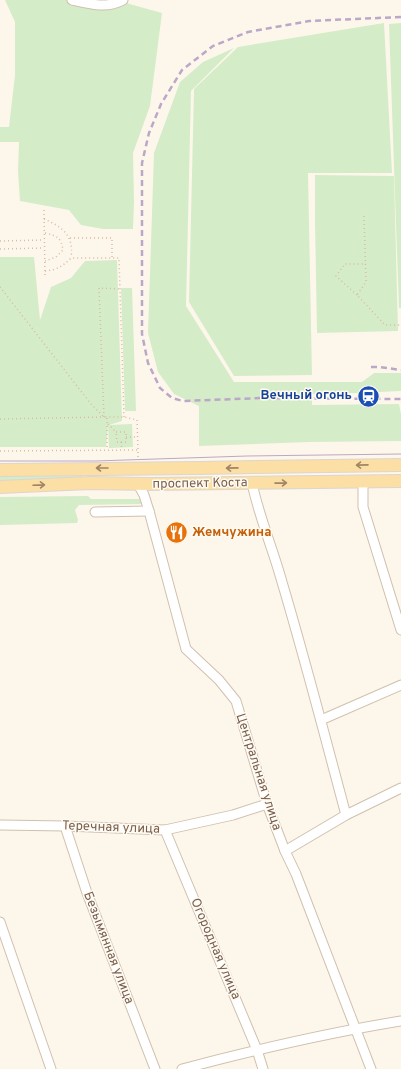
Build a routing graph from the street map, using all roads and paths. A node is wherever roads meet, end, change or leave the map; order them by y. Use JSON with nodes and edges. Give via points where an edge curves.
{"nodes":[{"id":1,"x":72,"y":0,"type":"edge"},
{"id":2,"x":119,"y":2,"type":"edge"},
{"id":3,"x":44,"y":210,"type":"dead end"},
{"id":4,"x":364,"y":216,"type":"dead end"},
{"id":5,"x":44,"y":219,"type":"junction"},
{"id":6,"x":44,"y":232,"type":"junction"},
{"id":7,"x":70,"y":238,"type":"junction"},
{"id":8,"x":44,"y":240,"type":"junction"},
{"id":9,"x":0,"y":241,"type":"edge"},
{"id":10,"x":45,"y":248,"type":"junction"},
{"id":11,"x":0,"y":249,"type":"edge"},
{"id":12,"x":70,"y":258,"type":"junction"},
{"id":13,"x":112,"y":258,"type":"junction"},
{"id":14,"x":45,"y":261,"type":"junction"},
{"id":15,"x":366,"y":264,"type":"junction"},
{"id":16,"x":45,"y":271,"type":"junction"},
{"id":17,"x":45,"y":278,"type":"dead end"},
{"id":18,"x":0,"y":287,"type":"edge"},
{"id":19,"x":120,"y":289,"type":"junction"},
{"id":20,"x":357,"y":295,"type":"junction"},
{"id":21,"x":401,"y":325,"type":"edge"},
{"id":22,"x":105,"y":417,"type":"junction"},
{"id":23,"x":124,"y":417,"type":"junction"},
{"id":24,"x":0,"y":420,"type":"edge"},
{"id":25,"x":107,"y":423,"type":"junction"},
{"id":26,"x":116,"y":432,"type":"junction"},
{"id":27,"x":126,"y":437,"type":"junction"},
{"id":28,"x":138,"y":437,"type":"junction"},
{"id":29,"x":121,"y":442,"type":"junction"},
{"id":30,"x":107,"y":450,"type":"junction"},
{"id":31,"x":122,"y":450,"type":"junction"},
{"id":32,"x":138,"y":450,"type":"junction"},
{"id":33,"x":0,"y":451,"type":"edge"},
{"id":34,"x":401,"y":465,"type":"edge"},
{"id":35,"x":119,"y":468,"type":"junction"},
{"id":36,"x":138,"y":468,"type":"junction"},
{"id":37,"x":0,"y":470,"type":"edge"},
{"id":38,"x":363,"y":481,"type":"junction"},
{"id":39,"x":401,"y":481,"type":"edge"},
{"id":40,"x":252,"y":483,"type":"junction"},
{"id":41,"x":119,"y":484,"type":"junction"},
{"id":42,"x":138,"y":484,"type":"junction"},
{"id":43,"x":0,"y":487,"type":"edge"},
{"id":44,"x":149,"y":511,"type":"junction"},
{"id":45,"x":95,"y":512,"type":"dead end"},
{"id":46,"x":401,"y":630,"type":"edge"},
{"id":47,"x":401,"y":685,"type":"edge"},
{"id":48,"x":321,"y":720,"type":"junction"},
{"id":49,"x":401,"y":788,"type":"edge"},
{"id":50,"x":267,"y":804,"type":"junction"},
{"id":51,"x":346,"y":815,"type":"junction"},
{"id":52,"x":0,"y":825,"type":"edge"},
{"id":53,"x":65,"y":826,"type":"junction"},
{"id":54,"x":165,"y":830,"type":"junction"},
{"id":55,"x":285,"y":851,"type":"junction"},
{"id":56,"x":0,"y":922,"type":"edge"},
{"id":57,"x":401,"y":1021,"type":"edge"},
{"id":58,"x":356,"y":1028,"type":"junction"},
{"id":59,"x":257,"y":1050,"type":"junction"},
{"id":60,"x":51,"y":1069,"type":"edge"},
{"id":61,"x":155,"y":1069,"type":"edge"},
{"id":62,"x":182,"y":1069,"type":"edge"},
{"id":63,"x":263,"y":1069,"type":"edge"},
{"id":64,"x":371,"y":1069,"type":"edge"}],
"edges":[{"from":1,"to":2,"type":"street","via":[[103,6]]},
{"from":3,"to":5,"type":"path"},
{"from":4,"to":15,"type":"path"},
{"from":5,"to":6,"type":"path"},
{"from":5,"to":7,"type":"path","via":[[55,224]]},
{"from":6,"to":8,"type":"path"},
{"from":6,"to":14,"type":"path","via":[[57,236],[62,241],[63,250],[56,257]]},
{"from":7,"to":12,"type":"path"},
{"from":7,"to":13,"type":"path","via":[[112,238]]},
{"from":8,"to":9,"type":"path"},
{"from":8,"to":10,"type":"path"},
{"from":10,"to":11,"type":"path"},
{"from":10,"to":14,"type":"path"},
{"from":12,"to":13,"type":"path"},
{"from":12,"to":16,"type":"path","via":[[64,266]]},
{"from":13,"to":19,"type":"path","via":[[119,258]]},
{"from":14,"to":16,"type":"path"},
{"from":15,"to":20,"type":"path","via":[[366,282]]},
{"from":15,"to":20,"type":"path","via":[[345,264],[336,276]]},
{"from":16,"to":17,"type":"path"},
{"from":18,"to":22,"type":"path","via":[[90,404]]},
{"from":19,"to":22,"type":"path","via":[[99,288]]},
{"from":19,"to":23,"type":"path"},
{"from":20,"to":21,"type":"path","via":[[386,325]]},
{"from":22,"to":23,"type":"path"},
{"from":22,"to":24,"type":"path"},
{"from":22,"to":25,"type":"path"},
{"from":23,"to":28,"type":"path","via":[[137,420]]},
{"from":25,"to":26,"type":"path"},
{"from":25,"to":30,"type":"path"},
{"from":26,"to":27,"type":"path","via":[[126,432]]},
{"from":26,"to":29,"type":"path","via":[[117,442]]},
{"from":27,"to":28,"type":"path"},
{"from":27,"to":29,"type":"path","via":[[126,442]]},
{"from":28,"to":32,"type":"path"},
{"from":29,"to":31,"type":"path"},
{"from":30,"to":31,"type":"path"},
{"from":30,"to":33,"type":"path"},
{"from":31,"to":32,"type":"path"},
{"from":32,"to":36,"type":"path"},
{"from":34,"to":36,"type":"main road","name":"проспект Коста","one_way":true},
{"from":35,"to":36,"type":"main road","name":"проспект Коста"},
{"from":35,"to":37,"type":"main road","name":"проспект Коста","one_way":true},
{"from":35,"to":41,"type":"main road"},
{"from":38,"to":39,"type":"main road","name":"проспект Коста"},
{"from":40,"to":38,"type":"main road","name":"проспект Коста","one_way":true},
{"from":38,"to":46,"type":"street","via":[[363,507]]},
{"from":40,"to":42,"type":"main road","name":"проспект Коста"},
{"from":40,"to":48,"type":"street"},
{"from":41,"to":42,"type":"main road","name":"проспект Коста"},
{"from":43,"to":41,"type":"main road","name":"проспект Коста","one_way":true},
{"from":42,"to":44,"type":"street","name":"Центральная улица"},
{"from":44,"to":45,"type":"street"},
{"from":44,"to":50,"type":"street","name":"Центральная улица","via":[[186,649],[220,680],[236,701]]},
{"from":47,"to":48,"type":"street"},
{"from":48,"to":51,"type":"street"},
{"from":49,"to":51,"type":"street"},
{"from":50,"to":54,"type":"street","name":"Теречная улица","via":[[233,815]]},
{"from":50,"to":55,"type":"street","name":"Центральная улица"},
{"from":51,"to":55,"type":"street"},
{"from":52,"to":53,"type":"street","name":"Теречная улица"},
{"from":53,"to":54,"type":"street","name":"Теречная улица"},
{"from":53,"to":61,"type":"street","name":"Безымянная улица","via":[[87,893]]},
{"from":54,"to":59,"type":"street","name":"Огородная улица"},
{"from":55,"to":58,"type":"street","name":"Центральная улица"},
{"from":56,"to":60,"type":"street"},
{"from":57,"to":58,"type":"street"},
{"from":58,"to":59,"type":"street"},
{"from":58,"to":64,"type":"street","name":"Центральная улица"},
{"from":59,"to":62,"type":"street"},
{"from":59,"to":63,"type":"street","name":"Огородная улица"}]}
